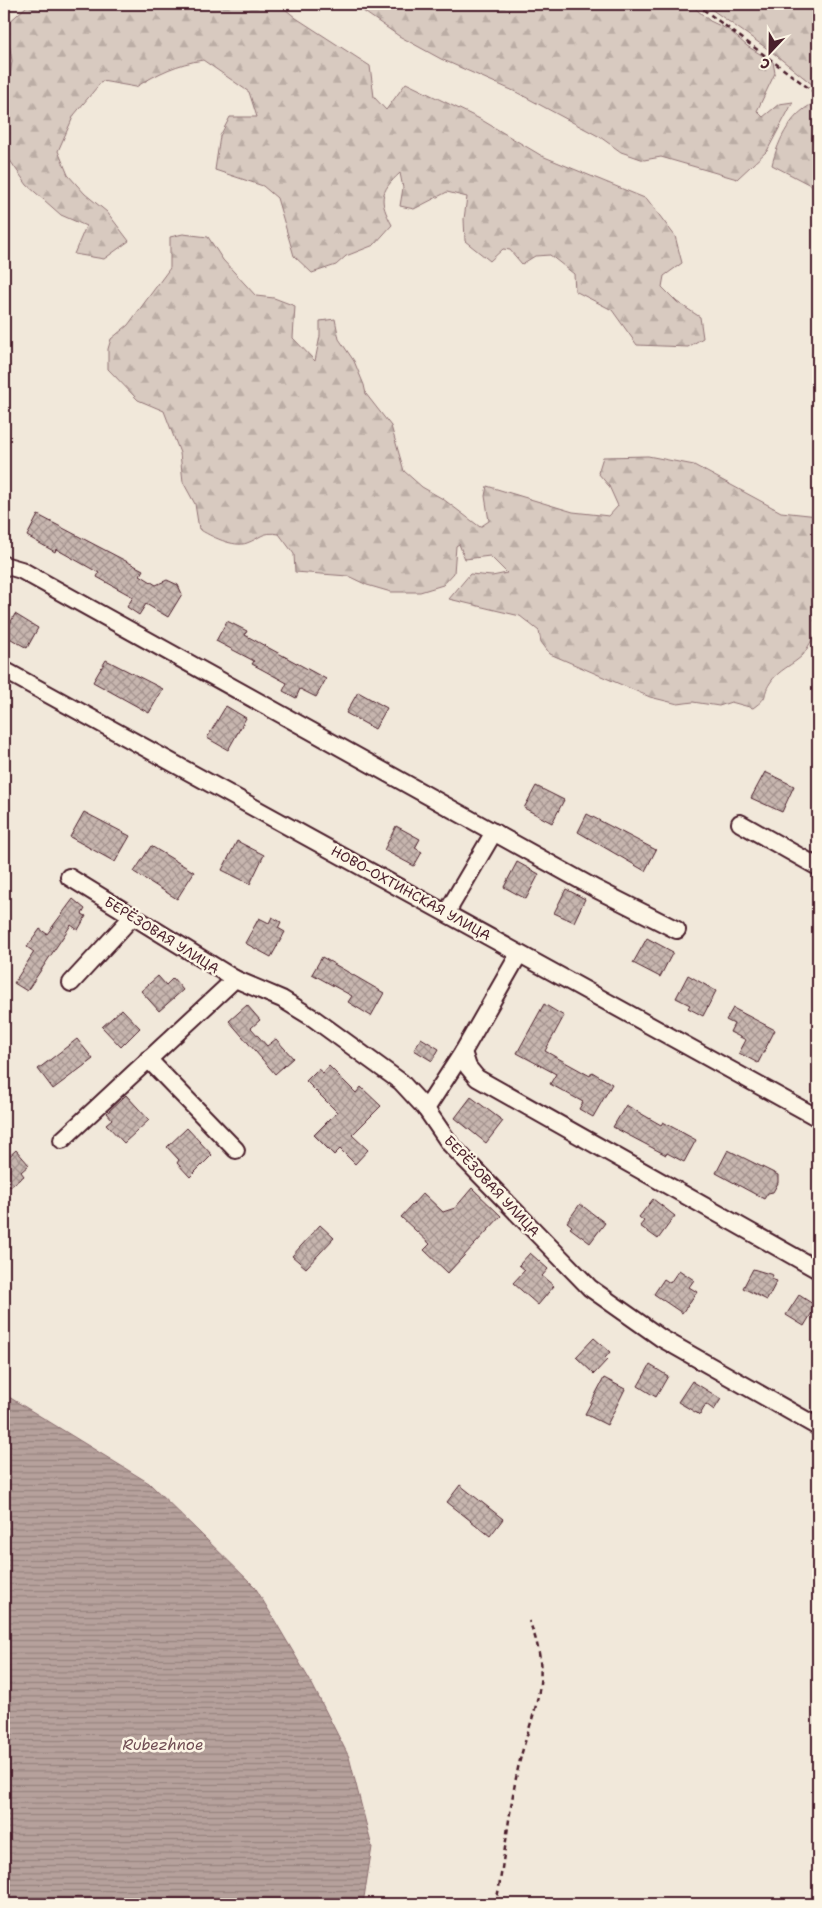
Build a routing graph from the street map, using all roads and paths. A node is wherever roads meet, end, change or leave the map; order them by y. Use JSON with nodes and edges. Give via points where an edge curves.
{"nodes":[{"id":1,"x":696,"y":4,"type":"edge"},
{"id":2,"x":818,"y":95,"type":"edge"},
{"id":3,"x":4,"y":565,"type":"edge"},
{"id":4,"x":4,"y":670,"type":"edge"},
{"id":5,"x":740,"y":823,"type":"dead end"},
{"id":6,"x":494,"y":832,"type":"junction"},
{"id":7,"x":818,"y":867,"type":"edge"},
{"id":8,"x":70,"y":877,"type":"dead end"},
{"id":9,"x":447,"y":912,"type":"junction"},
{"id":10,"x":133,"y":916,"type":"junction"},
{"id":11,"x":678,"y":930,"type":"dead end"},
{"id":12,"x":519,"y":954,"type":"junction"},
{"id":13,"x":234,"y":979,"type":"junction"},
{"id":14,"x":71,"y":983,"type":"dead end"},
{"id":15,"x":463,"y":1052,"type":"junction"},
{"id":16,"x":148,"y":1059,"type":"junction"},
{"id":17,"x":426,"y":1108,"type":"junction"},
{"id":18,"x":818,"y":1118,"type":"edge"},
{"id":19,"x":62,"y":1140,"type":"dead end"},
{"id":20,"x":236,"y":1150,"type":"dead end"},
{"id":21,"x":818,"y":1270,"type":"edge"},
{"id":22,"x":818,"y":1427,"type":"edge"},
{"id":23,"x":529,"y":1621,"type":"dead end"},
{"id":24,"x":494,"y":1904,"type":"edge"}],
"edges":[{"from":1,"to":2,"type":"path"},
{"from":3,"to":6,"type":"street","via":[[21,570]]},
{"from":4,"to":9,"type":"street","name":"НОВО-ОХТИНСКАЯ УЛИЦА"},
{"from":5,"to":7,"type":"street"},
{"from":6,"to":9,"type":"street"},
{"from":6,"to":11,"type":"street"},
{"from":8,"to":10,"type":"street","name":"БЕРЁЗОВАЯ УЛИЦА"},
{"from":9,"to":12,"type":"street","name":"НОВО-ОХТИНСКАЯ УЛИЦА"},
{"from":10,"to":13,"type":"street","name":"БЕРЁЗОВАЯ УЛИЦА"},
{"from":10,"to":14,"type":"street"},
{"from":12,"to":15,"type":"street"},
{"from":12,"to":18,"type":"street","name":"НОВО-ОХТИНСКАЯ УЛИЦА"},
{"from":13,"to":16,"type":"street"},
{"from":13,"to":17,"type":"street","name":"БЕРЁЗОВАЯ УЛИЦА","via":[[282,999],[313,1018],[401,1082]]},
{"from":15,"to":17,"type":"street"},
{"from":15,"to":21,"type":"street","via":[[468,1067],[477,1078]]},
{"from":16,"to":19,"type":"street"},
{"from":16,"to":20,"type":"street"},
{"from":17,"to":22,"type":"street","name":"БЕРЁЗОВАЯ УЛИЦА","via":[[450,1144],[590,1288],[661,1338]]},
{"from":23,"to":24,"type":"path","via":[[538,1642],[540,1694],[517,1771]]}]}
